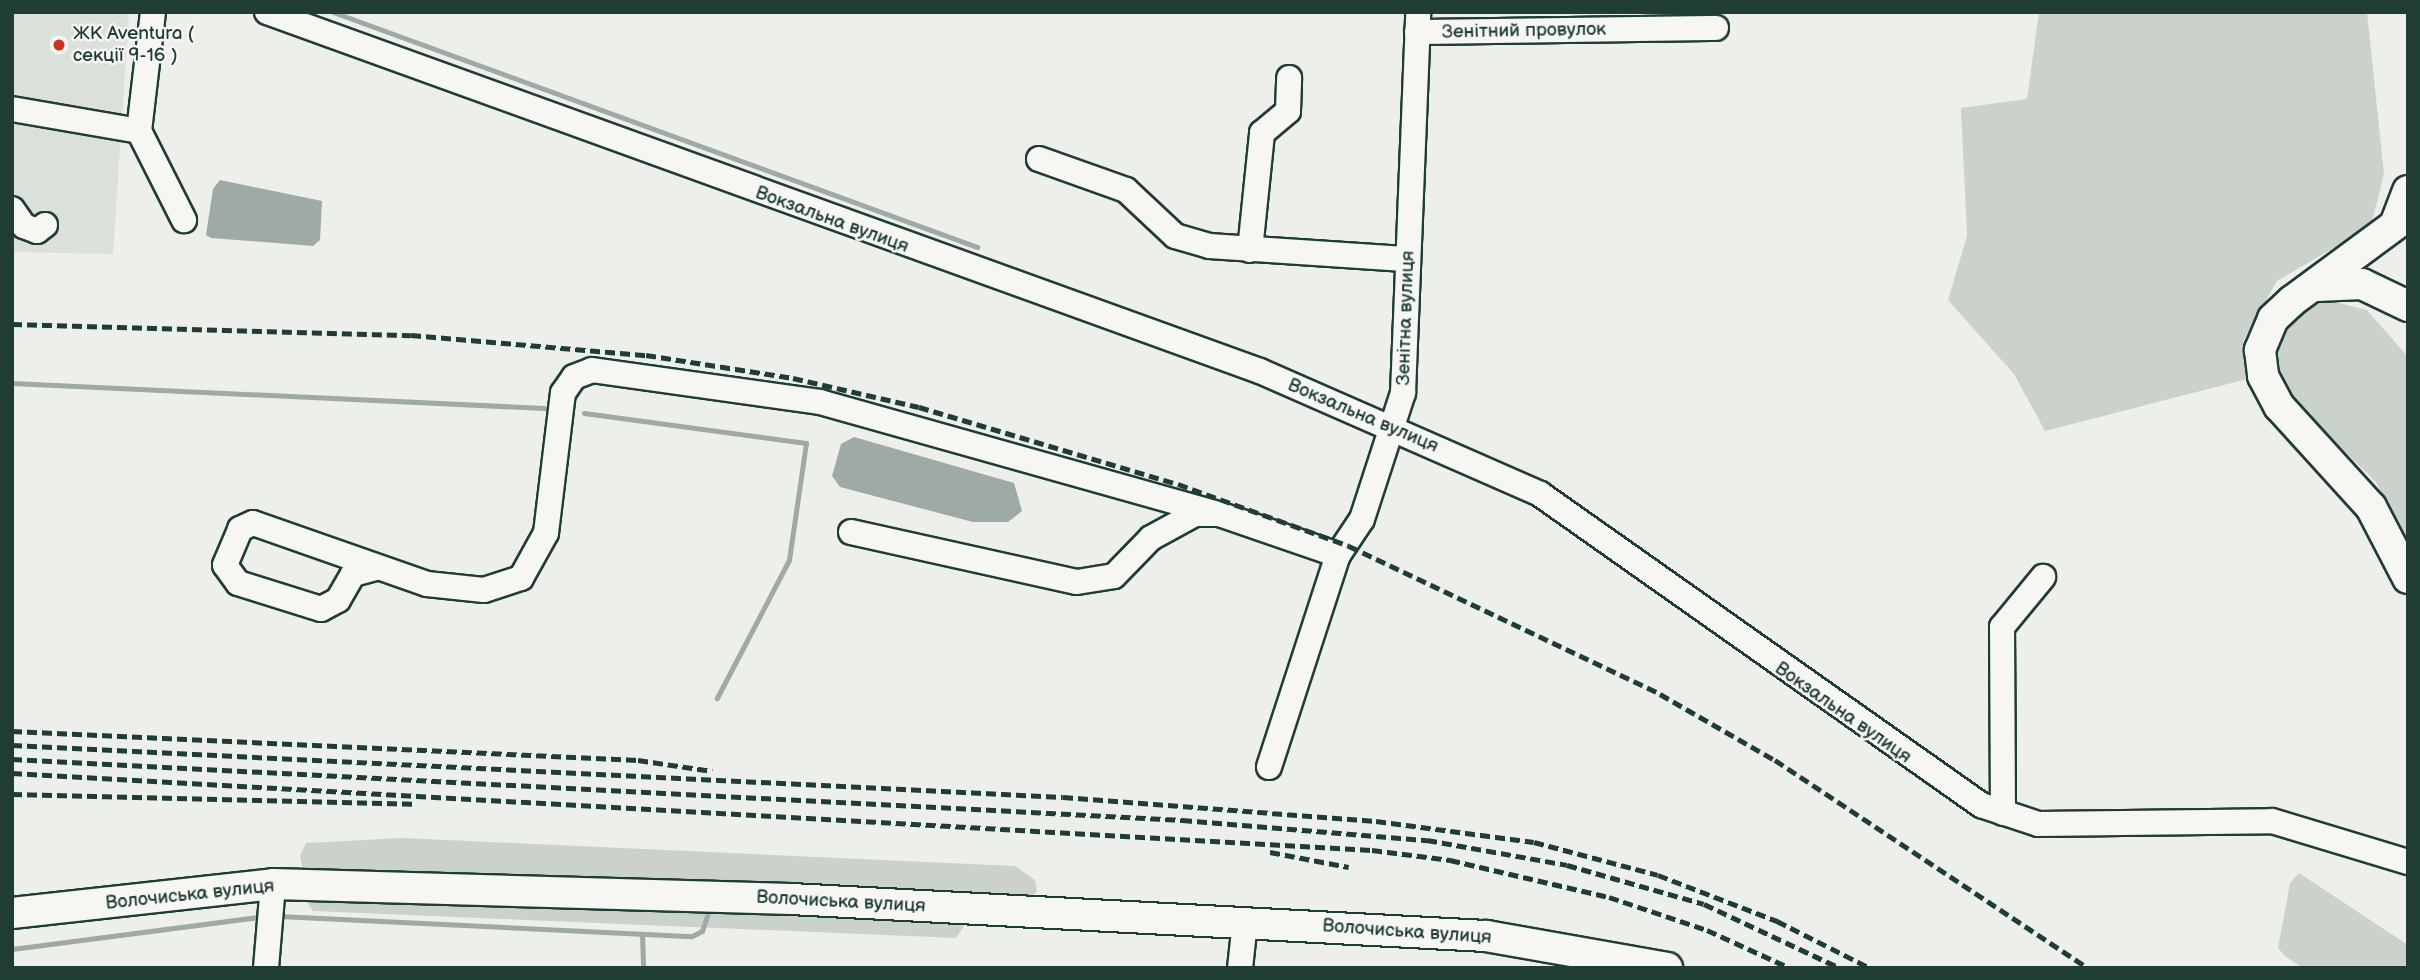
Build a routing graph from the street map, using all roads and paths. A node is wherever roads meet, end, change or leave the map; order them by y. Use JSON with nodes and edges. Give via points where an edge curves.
{"nodes":[{"id":1,"x":153,"y":12,"type":"edge"},
{"id":2,"x":267,"y":12,"type":"edge"},
{"id":3,"x":1417,"y":22,"type":"edge"},
{"id":4,"x":1716,"y":28,"type":"dead end"},
{"id":5,"x":1289,"y":78,"type":"dead end"},
{"id":6,"x":12,"y":109,"type":"edge"},
{"id":7,"x":139,"y":131,"type":"junction"},
{"id":8,"x":1039,"y":159,"type":"dead end"},
{"id":9,"x":2408,"y":191,"type":"edge"},
{"id":10,"x":12,"y":209,"type":"edge"},
{"id":11,"x":184,"y":220,"type":"dead end"},
{"id":12,"x":45,"y":225,"type":"dead end"},
{"id":13,"x":1250,"y":250,"type":"junction"},
{"id":14,"x":1408,"y":259,"type":"junction"},
{"id":15,"x":2314,"y":286,"type":"junction"},
{"id":16,"x":2408,"y":306,"type":"edge"},
{"id":17,"x":1393,"y":429,"type":"junction"},
{"id":18,"x":1219,"y":514,"type":"junction"},
{"id":19,"x":851,"y":532,"type":"dead end"},
{"id":20,"x":1338,"y":555,"type":"junction"},
{"id":21,"x":376,"y":568,"type":"junction"},
{"id":22,"x":2043,"y":577,"type":"dead end"},
{"id":23,"x":2408,"y":578,"type":"edge"},
{"id":24,"x":1269,"y":767,"type":"dead end"},
{"id":25,"x":2003,"y":813,"type":"junction"},
{"id":26,"x":2408,"y":862,"type":"edge"},
{"id":27,"x":273,"y":884,"type":"junction"},
{"id":28,"x":12,"y":914,"type":"edge"},
{"id":29,"x":1245,"y":922,"type":"junction"},
{"id":30,"x":266,"y":968,"type":"edge"},
{"id":31,"x":1240,"y":968,"type":"edge"},
{"id":32,"x":1667,"y":968,"type":"edge"}],
"edges":[{"from":1,"to":7,"type":"street"},
{"from":2,"to":17,"type":"street","name":"Вокзальна вулиця","via":[[1260,371]]},
{"from":3,"to":4,"type":"street","name":"Зенітний провулок"},
{"from":3,"to":14,"type":"street","name":"Зенітна вулиця"},
{"from":5,"to":13,"type":"street","via":[[1287,111],[1262,133]]},
{"from":6,"to":7,"type":"street"},
{"from":7,"to":11,"type":"street"},
{"from":8,"to":13,"type":"street","via":[[1126,190],[1175,236]]},
{"from":9,"to":15,"type":"main road","via":[[2395,225]]},
{"from":10,"to":12,"type":"street","via":[[24,226],[37,231]]},
{"from":13,"to":14,"type":"street"},
{"from":14,"to":17,"type":"street","name":"Зенітна вулиця","via":[[1403,393]]},
{"from":15,"to":16,"type":"main road","via":[[2362,284]]},
{"from":15,"to":23,"type":"main road","via":[[2273,319],[2260,350],[2263,376],[2279,406],[2371,507]]},
{"from":17,"to":20,"type":"street","name":"Зенітна вулиця","via":[[1362,519]]},
{"from":17,"to":25,"type":"street","name":"Вокзальна вулиця","via":[[1540,494],[1930,775]]},
{"from":18,"to":19,"type":"street","via":[[1195,514],[1164,529],[1104,581],[1077,582]]},
{"from":18,"to":20,"type":"street"},
{"from":18,"to":21,"type":"street","via":[[820,402],[592,370],[574,377],[563,393],[546,533],[522,578],[484,590],[427,583]]},
{"from":20,"to":24,"type":"street","name":"Зенітна вулиця"},
{"from":21,"to":21,"type":"street","via":[[253,523],[240,529],[225,565],[238,583],[321,609],[338,600],[353,574]]},
{"from":22,"to":25,"type":"street","via":[[2002,626]]},
{"from":25,"to":26,"type":"street","name":"Вокзальна вулиця","via":[[2038,824],[2089,826],[2272,821]]},
{"from":27,"to":28,"type":"main road","name":"Волочиська вулиця"},
{"from":27,"to":29,"type":"main road","name":"Волочиська вулиця","via":[[791,899]]},
{"from":27,"to":30,"type":"street"},
{"from":29,"to":31,"type":"street"},
{"from":29,"to":32,"type":"main road","name":"Волочиська вулиця","via":[[1486,936]]}]}
